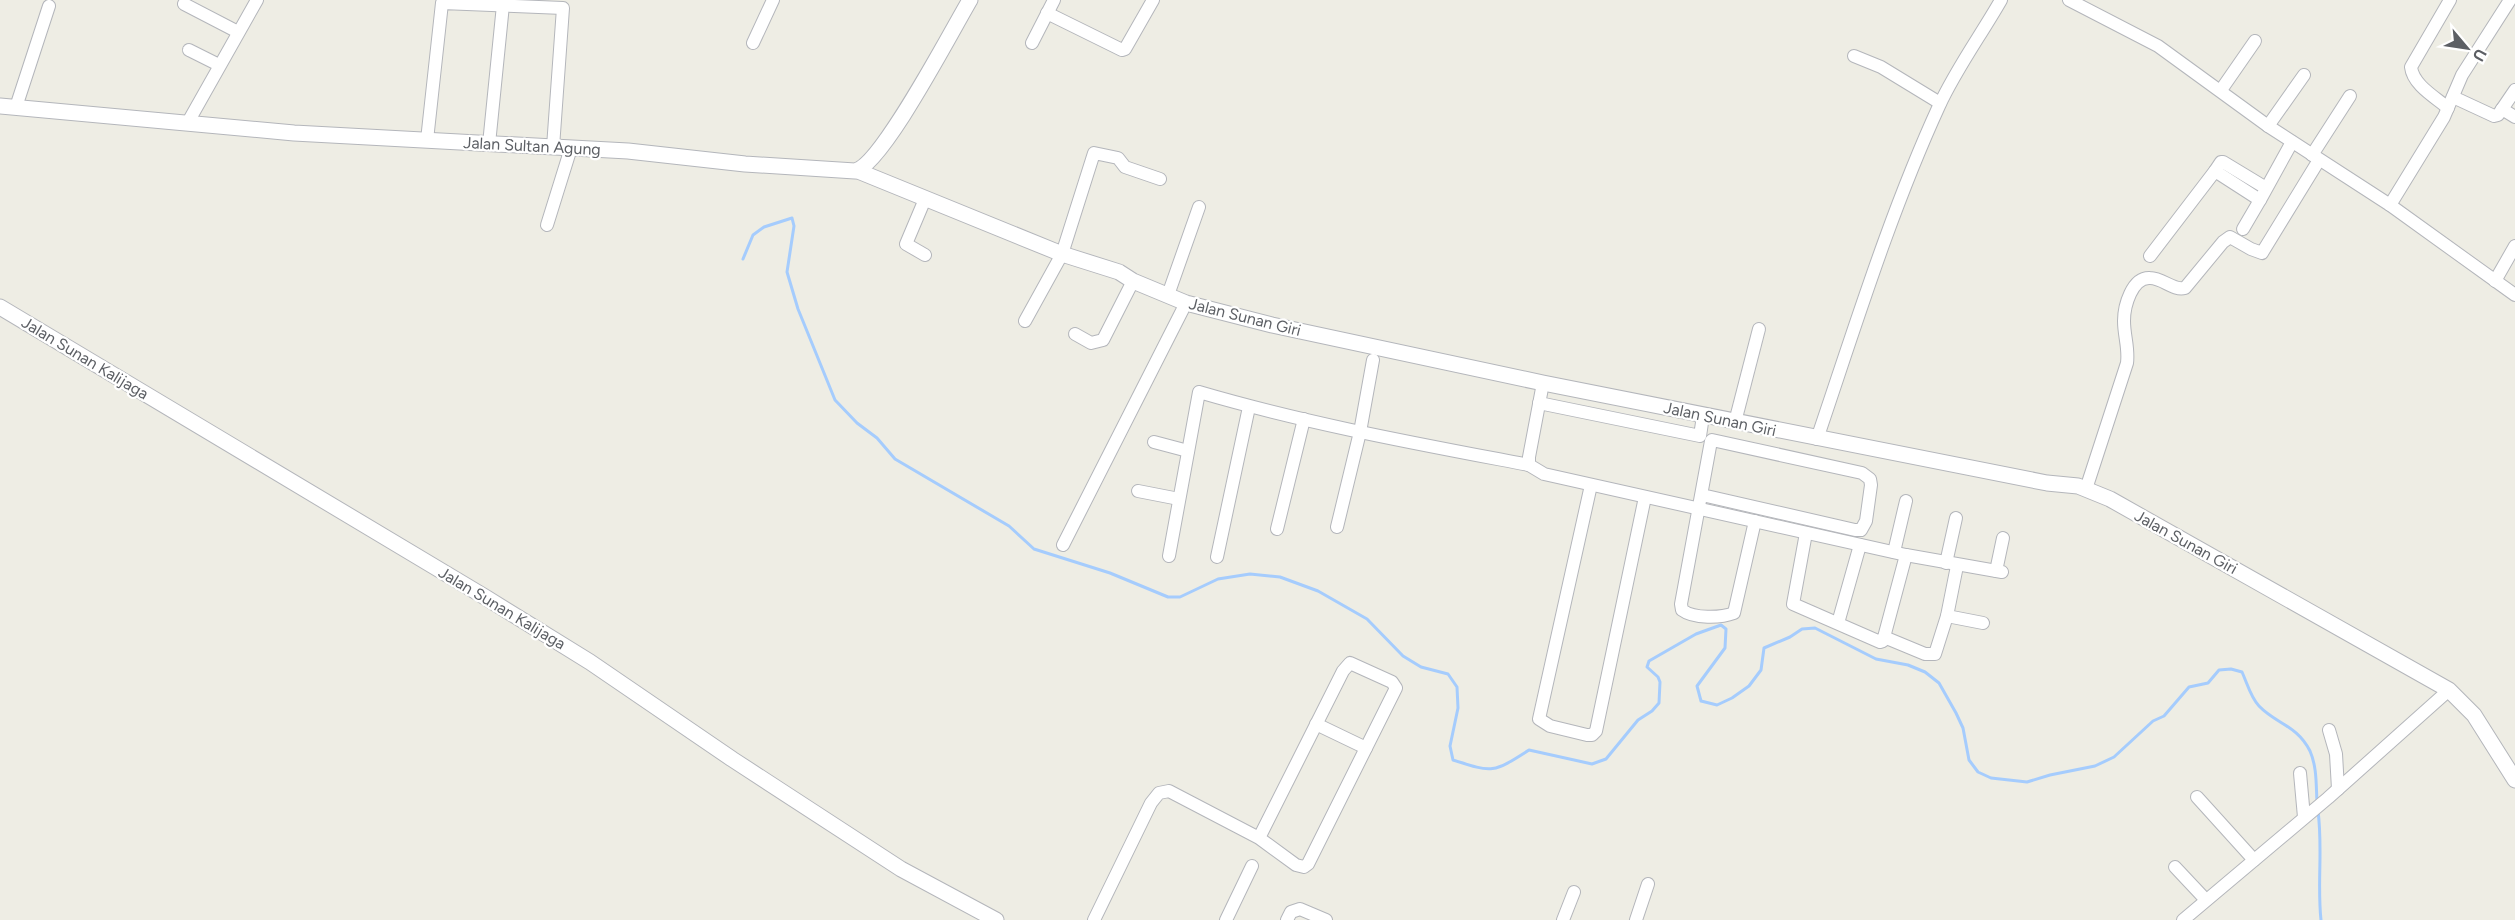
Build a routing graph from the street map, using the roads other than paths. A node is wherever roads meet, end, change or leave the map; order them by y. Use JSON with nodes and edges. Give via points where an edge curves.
{"nodes":[{"id":1,"x":257,"y":0,"type":"edge"},
{"id":2,"x":773,"y":0,"type":"edge"},
{"id":3,"x":969,"y":0,"type":"edge"},
{"id":4,"x":1054,"y":0,"type":"edge"},
{"id":5,"x":1137,"y":0,"type":"edge"},
{"id":6,"x":2001,"y":0,"type":"edge"},
{"id":7,"x":2068,"y":0,"type":"edge"},
{"id":8,"x":2450,"y":0,"type":"edge"},
{"id":9,"x":2510,"y":0,"type":"edge"},
{"id":10,"x":1152,"y":3,"type":"edge"},
{"id":11,"x":184,"y":4,"type":"dead end"},
{"id":12,"x":564,"y":4,"type":"edge"},
{"id":13,"x":503,"y":5,"type":"junction"},
{"id":14,"x":49,"y":6,"type":"dead end"},
{"id":15,"x":1047,"y":13,"type":"junction"},
{"id":16,"x":238,"y":32,"type":"junction"},
{"id":17,"x":2255,"y":41,"type":"dead end"},
{"id":18,"x":753,"y":43,"type":"dead end"},
{"id":19,"x":1032,"y":43,"type":"dead end"},
{"id":20,"x":189,"y":50,"type":"dead end"},
{"id":21,"x":1854,"y":56,"type":"dead end"},
{"id":22,"x":219,"y":65,"type":"junction"},
{"id":23,"x":2304,"y":75,"type":"dead end"},
{"id":24,"x":2221,"y":90,"type":"junction"},
{"id":25,"x":2515,"y":90,"type":"edge"},
{"id":26,"x":2350,"y":96,"type":"dead end"},
{"id":27,"x":1940,"y":103,"type":"junction"},
{"id":28,"x":2451,"y":103,"type":"junction"},
{"id":29,"x":0,"y":106,"type":"edge"},
{"id":30,"x":16,"y":107,"type":"junction"},
{"id":31,"x":2502,"y":109,"type":"junction"},
{"id":32,"x":2515,"y":117,"type":"edge"},
{"id":33,"x":187,"y":124,"type":"junction"},
{"id":34,"x":2268,"y":126,"type":"junction"},
{"id":35,"x":427,"y":140,"type":"junction"},
{"id":36,"x":2292,"y":142,"type":"junction"},
{"id":37,"x":489,"y":144,"type":"junction"},
{"id":38,"x":553,"y":147,"type":"junction"},
{"id":39,"x":571,"y":148,"type":"junction"},
{"id":40,"x":2316,"y":158,"type":"junction"},
{"id":41,"x":858,"y":171,"type":"junction"},
{"id":42,"x":2215,"y":171,"type":"junction"},
{"id":43,"x":1160,"y":179,"type":"dead end"},
{"id":44,"x":2266,"y":188,"type":"junction"},
{"id":45,"x":925,"y":199,"type":"junction"},
{"id":46,"x":2260,"y":200,"type":"junction"},
{"id":47,"x":2390,"y":205,"type":"junction"},
{"id":48,"x":1199,"y":207,"type":"dead end"},
{"id":49,"x":547,"y":225,"type":"dead end"},
{"id":50,"x":2243,"y":229,"type":"dead end"},
{"id":51,"x":2515,"y":246,"type":"edge"},
{"id":52,"x":1062,"y":254,"type":"junction"},
{"id":53,"x":925,"y":255,"type":"dead end"},
{"id":54,"x":2150,"y":256,"type":"dead end"},
{"id":55,"x":1133,"y":281,"type":"junction"},
{"id":56,"x":2495,"y":281,"type":"junction"},
{"id":57,"x":1168,"y":295,"type":"junction"},
{"id":58,"x":2515,"y":295,"type":"edge"},
{"id":59,"x":1185,"y":303,"type":"junction"},
{"id":60,"x":0,"y":307,"type":"edge"},
{"id":61,"x":1025,"y":321,"type":"dead end"},
{"id":62,"x":1759,"y":329,"type":"dead end"},
{"id":63,"x":1075,"y":334,"type":"dead end"},
{"id":64,"x":1373,"y":360,"type":"dead end"},
{"id":65,"x":1543,"y":383,"type":"junction"},
{"id":66,"x":1539,"y":403,"type":"junction"},
{"id":67,"x":1249,"y":406,"type":"junction"},
{"id":68,"x":1703,"y":416,"type":"junction"},
{"id":69,"x":1304,"y":420,"type":"junction"},
{"id":70,"x":1735,"y":422,"type":"junction"},
{"id":71,"x":1360,"y":432,"type":"junction"},
{"id":72,"x":1817,"y":439,"type":"junction"},
{"id":73,"x":1154,"y":442,"type":"dead end"},
{"id":74,"x":1188,"y":451,"type":"junction"},
{"id":75,"x":1529,"y":465,"type":"junction"},
{"id":76,"x":1591,"y":485,"type":"junction"},
{"id":77,"x":2086,"y":489,"type":"junction"},
{"id":78,"x":1138,"y":491,"type":"dead end"},
{"id":79,"x":1702,"y":495,"type":"junction"},
{"id":80,"x":1645,"y":497,"type":"junction"},
{"id":81,"x":1179,"y":499,"type":"junction"},
{"id":82,"x":1906,"y":501,"type":"dead end"},
{"id":83,"x":1699,"y":509,"type":"junction"},
{"id":84,"x":1956,"y":519,"type":"dead end"},
{"id":85,"x":1755,"y":521,"type":"junction"},
{"id":86,"x":1337,"y":527,"type":"dead end"},
{"id":87,"x":1276,"y":529,"type":"dead end"},
{"id":88,"x":1806,"y":533,"type":"junction"},
{"id":89,"x":2003,"y":538,"type":"dead end"},
{"id":90,"x":1063,"y":545,"type":"dead end"},
{"id":91,"x":1860,"y":545,"type":"junction"},
{"id":92,"x":1900,"y":553,"type":"junction"},
{"id":93,"x":1168,"y":556,"type":"dead end"},
{"id":94,"x":1217,"y":557,"type":"dead end"},
{"id":95,"x":1952,"y":564,"type":"junction"},
{"id":96,"x":1947,"y":616,"type":"junction"},
{"id":97,"x":1838,"y":623,"type":"junction"},
{"id":98,"x":1983,"y":623,"type":"dead end"},
{"id":99,"x":1884,"y":637,"type":"junction"},
{"id":100,"x":2449,"y":690,"type":"junction"},
{"id":101,"x":1316,"y":724,"type":"junction"},
{"id":102,"x":2329,"y":730,"type":"dead end"},
{"id":103,"x":1366,"y":748,"type":"junction"},
{"id":104,"x":2300,"y":773,"type":"dead end"},
{"id":105,"x":2515,"y":780,"type":"edge"},
{"id":106,"x":2338,"y":789,"type":"junction"},
{"id":107,"x":2197,"y":797,"type":"dead end"},
{"id":108,"x":2307,"y":815,"type":"junction"},
{"id":109,"x":1258,"y":837,"type":"junction"},
{"id":110,"x":2254,"y":860,"type":"junction"},
{"id":111,"x":1252,"y":866,"type":"dead end"},
{"id":112,"x":2175,"y":867,"type":"dead end"},
{"id":113,"x":1648,"y":884,"type":"dead end"},
{"id":114,"x":1574,"y":892,"type":"dead end"},
{"id":115,"x":2206,"y":900,"type":"junction"},
{"id":116,"x":996,"y":920,"type":"edge"},
{"id":117,"x":1094,"y":920,"type":"edge"},
{"id":118,"x":1226,"y":920,"type":"edge"},
{"id":119,"x":1287,"y":920,"type":"edge"},
{"id":120,"x":1326,"y":920,"type":"edge"},
{"id":121,"x":1563,"y":920,"type":"edge"},
{"id":122,"x":1636,"y":920,"type":"edge"},
{"id":123,"x":2183,"y":920,"type":"edge"}],
"edges":[{"from":1,"to":16,"type":"street"},
{"from":2,"to":18,"type":"street"},
{"from":3,"to":41,"type":"street","via":[[893,130],[871,162]]},
{"from":4,"to":15,"type":"street"},
{"from":5,"to":10,"type":"street"},
{"from":6,"to":27,"type":"street"},
{"from":7,"to":24,"type":"street","via":[[2158,46]]},
{"from":8,"to":28,"type":"street","via":[[2411,67],[2417,82]]},
{"from":9,"to":28,"type":"street","via":[[2462,75]]},
{"from":10,"to":15,"type":"street","via":[[1122,50]]},
{"from":11,"to":16,"type":"street"},
{"from":12,"to":13,"type":"street"},
{"from":12,"to":38,"type":"street"},
{"from":13,"to":35,"type":"street","via":[[447,2],[440,7]]},
{"from":13,"to":37,"type":"street"},
{"from":14,"to":30,"type":"street"},
{"from":15,"to":19,"type":"street"},
{"from":16,"to":22,"type":"street"},
{"from":17,"to":24,"type":"street"},
{"from":20,"to":22,"type":"street"},
{"from":21,"to":27,"type":"street","via":[[1888,70]]},
{"from":22,"to":33,"type":"street"},
{"from":23,"to":34,"type":"street"},
{"from":24,"to":34,"type":"street"},
{"from":25,"to":31,"type":"street"},
{"from":26,"to":40,"type":"street"},
{"from":27,"to":72,"type":"street","via":[[1905,187]]},
{"from":28,"to":31,"type":"street","via":[[2494,116]]},
{"from":28,"to":47,"type":"street"},
{"from":29,"to":30,"type":"street","name":"Jalan Sultan Agung"},
{"from":30,"to":33,"type":"street","name":"Jalan Sultan Agung"},
{"from":31,"to":32,"type":"street"},
{"from":33,"to":35,"type":"street","name":"Jalan Sultan Agung"},
{"from":34,"to":36,"type":"street"},
{"from":35,"to":37,"type":"street","name":"Jalan Sultan Agung"},
{"from":36,"to":40,"type":"street"},
{"from":36,"to":44,"type":"street"},
{"from":37,"to":38,"type":"street","name":"Jalan Sultan Agung"},
{"from":38,"to":39,"type":"street","name":"Jalan Sultan Agung"},
{"from":39,"to":41,"type":"street","name":"Jalan Sultan Agung"},
{"from":39,"to":49,"type":"street"},
{"from":40,"to":47,"type":"street"},
{"from":40,"to":77,"type":"street","via":[[2262,253],[2230,237],[2185,288],[2154,278],[2138,282],[2124,322],[2127,363]]},
{"from":41,"to":45,"type":"street","name":"Jalan Sunan Giri"},
{"from":42,"to":44,"type":"street","via":[[2223,162]]},
{"from":42,"to":46,"type":"street"},
{"from":42,"to":54,"type":"street"},
{"from":43,"to":52,"type":"street","via":[[1125,167],[1118,158],[1094,153]]},
{"from":44,"to":46,"type":"street"},
{"from":45,"to":52,"type":"street","name":"Jalan Sunan Giri"},
{"from":45,"to":53,"type":"street","via":[[906,244]]},
{"from":46,"to":50,"type":"street"},
{"from":47,"to":56,"type":"street"},
{"from":48,"to":57,"type":"street"},
{"from":51,"to":56,"type":"street"},
{"from":52,"to":55,"type":"street","name":"Jalan Sunan Giri","via":[[1119,272]]},
{"from":52,"to":61,"type":"street"},
{"from":55,"to":57,"type":"street","name":"Jalan Sunan Giri"},
{"from":55,"to":63,"type":"street","via":[[1103,340],[1091,343]]},
{"from":56,"to":58,"type":"street"},
{"from":57,"to":59,"type":"street","name":"Jalan Sunan Giri"},
{"from":59,"to":65,"type":"street","name":"Jalan Sunan Giri"},
{"from":59,"to":90,"type":"street"},
{"from":60,"to":116,"type":"street","name":"Jalan Sunan Kalijaga","via":[[485,597],[590,662],[901,869]]},
{"from":62,"to":70,"type":"street"},
{"from":64,"to":71,"type":"street"},
{"from":65,"to":66,"type":"street"},
{"from":65,"to":68,"type":"street","name":"Jalan Sunan Giri"},
{"from":66,"to":68,"type":"street","via":[[1700,436]]},
{"from":66,"to":75,"type":"street"},
{"from":67,"to":69,"type":"street"},
{"from":67,"to":74,"type":"street","via":[[1199,392]]},
{"from":67,"to":94,"type":"street"},
{"from":68,"to":70,"type":"street","name":"Jalan Sunan Giri"},
{"from":69,"to":71,"type":"street"},
{"from":69,"to":87,"type":"street"},
{"from":70,"to":72,"type":"street","name":"Jalan Sunan Giri"},
{"from":71,"to":75,"type":"street"},
{"from":71,"to":86,"type":"street"},
{"from":72,"to":77,"type":"street","name":"Jalan Sunan Giri"},
{"from":73,"to":74,"type":"street"},
{"from":74,"to":81,"type":"street"},
{"from":75,"to":76,"type":"street","via":[[1544,474]]},
{"from":76,"to":80,"type":"street"},
{"from":76,"to":80,"type":"street","via":[[1539,719],[1550,726],[1587,735],[1594,734],[1600,715]]},
{"from":77,"to":100,"type":"street","name":"Jalan Sunan Giri"},
{"from":78,"to":81,"type":"street"},
{"from":79,"to":79,"type":"street","via":[[1713,440],[1862,473],[1871,485],[1864,527],[1855,530]]},
{"from":79,"to":83,"type":"street"},
{"from":80,"to":83,"type":"street"},
{"from":81,"to":93,"type":"street"},
{"from":82,"to":92,"type":"street"},
{"from":83,"to":85,"type":"street"},
{"from":83,"to":85,"type":"street","via":[[1681,604],[1682,610],[1690,615],[1734,613]]},
{"from":84,"to":95,"type":"street"},
{"from":85,"to":88,"type":"street"},
{"from":88,"to":91,"type":"street"},
{"from":88,"to":97,"type":"street","via":[[1793,604]]},
{"from":89,"to":95,"type":"street","via":[[1999,572]]},
{"from":91,"to":92,"type":"street"},
{"from":91,"to":97,"type":"street"},
{"from":92,"to":95,"type":"street"},
{"from":92,"to":99,"type":"street"},
{"from":95,"to":96,"type":"street"},
{"from":96,"to":98,"type":"street"},
{"from":96,"to":99,"type":"street","via":[[1935,654],[1925,654]]},
{"from":97,"to":99,"type":"street","via":[[1880,642]]},
{"from":100,"to":105,"type":"street","name":"Jalan Sunan Giri","via":[[2474,715]]},
{"from":100,"to":106,"type":"street"},
{"from":101,"to":103,"type":"street"},
{"from":101,"to":103,"type":"street","via":[[1350,663],[1392,681],[1396,688]]},
{"from":101,"to":109,"type":"street"},
{"from":102,"to":106,"type":"street","via":[[2336,754]]},
{"from":103,"to":109,"type":"street","via":[[1308,864],[1296,865]]},
{"from":104,"to":108,"type":"street"},
{"from":106,"to":108,"type":"street"},
{"from":107,"to":110,"type":"street"},
{"from":108,"to":110,"type":"street"},
{"from":109,"to":117,"type":"street","via":[[1169,791],[1160,793],[1151,802]]},
{"from":110,"to":115,"type":"street"},
{"from":111,"to":118,"type":"street"},
{"from":112,"to":115,"type":"street"},
{"from":113,"to":122,"type":"street"},
{"from":114,"to":121,"type":"street"},
{"from":115,"to":123,"type":"street"},
{"from":119,"to":120,"type":"street","via":[[1299,909]]}]}
